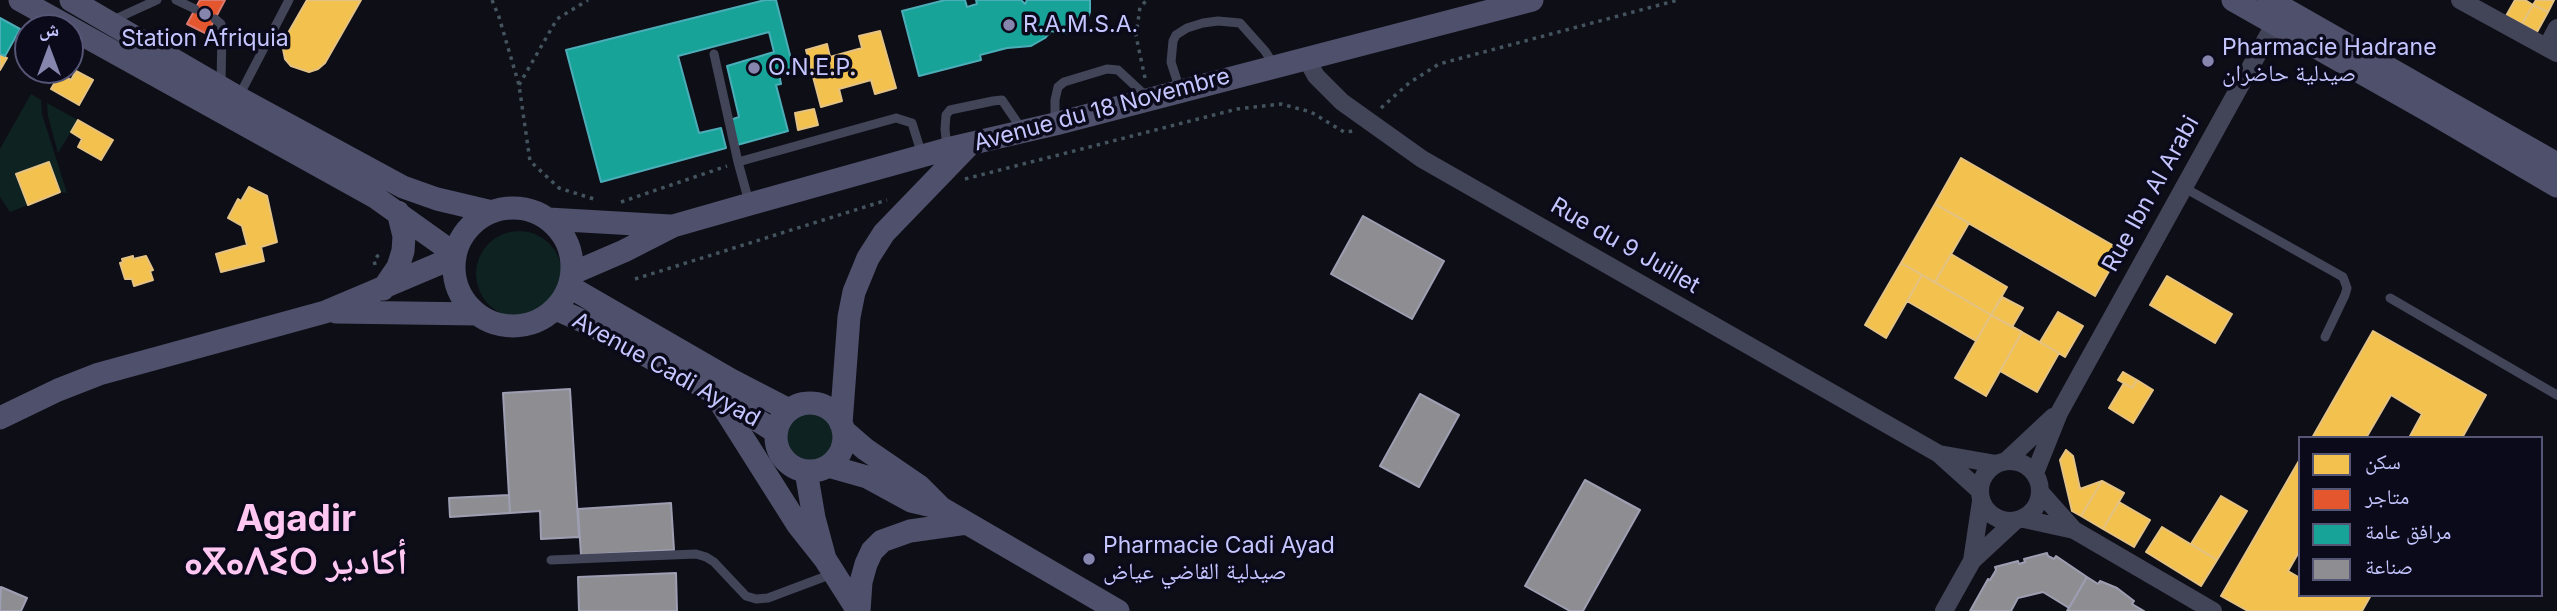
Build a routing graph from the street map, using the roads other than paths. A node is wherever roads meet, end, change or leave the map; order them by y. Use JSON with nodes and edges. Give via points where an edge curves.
{"nodes":[{"id":1,"x":20,"y":0,"type":"edge"},
{"id":2,"x":71,"y":0,"type":"edge"},
{"id":3,"x":157,"y":0,"type":"edge"},
{"id":4,"x":176,"y":0,"type":"edge"},
{"id":5,"x":289,"y":0,"type":"edge"},
{"id":6,"x":1532,"y":0,"type":"edge"},
{"id":7,"x":2233,"y":0,"type":"edge"},
{"id":8,"x":2460,"y":0,"type":"edge"},
{"id":9,"x":2498,"y":0,"type":"edge"},
{"id":10,"x":2279,"y":8,"type":"edge"},
{"id":11,"x":195,"y":9,"type":"dead end"},
{"id":12,"x":2489,"y":16,"type":"junction"},
{"id":13,"x":215,"y":19,"type":"dead end"},
{"id":14,"x":108,"y":22,"type":"junction"},
{"id":15,"x":2557,"y":28,"type":"edge"},
{"id":16,"x":2552,"y":50,"type":"edge"},
{"id":17,"x":714,"y":54,"type":"dead end"},
{"id":18,"x":1306,"y":58,"type":"junction"},
{"id":19,"x":1274,"y":65,"type":"junction"},
{"id":20,"x":1180,"y":90,"type":"junction"},
{"id":21,"x":230,"y":92,"type":"junction"},
{"id":22,"x":1149,"y":99,"type":"junction"},
{"id":23,"x":1055,"y":124,"type":"junction"},
{"id":24,"x":1024,"y":132,"type":"junction"},
{"id":25,"x":958,"y":147,"type":"junction"},
{"id":26,"x":922,"y":157,"type":"junction"},
{"id":27,"x":738,"y":162,"type":"junction"},
{"id":28,"x":2557,"y":164,"type":"edge"},
{"id":29,"x":2557,"y":186,"type":"edge"},
{"id":30,"x":2183,"y":187,"type":"junction"},
{"id":31,"x":750,"y":204,"type":"junction"},
{"id":32,"x":398,"y":212,"type":"junction"},
{"id":33,"x":492,"y":212,"type":"junction"},
{"id":34,"x":548,"y":219,"type":"junction"},
{"id":35,"x":673,"y":226,"type":"junction"},
{"id":36,"x":455,"y":255,"type":"junction"},
{"id":37,"x":572,"y":280,"type":"junction"},
{"id":38,"x":383,"y":289,"type":"junction"},
{"id":39,"x":2390,"y":298,"type":"dead end"},
{"id":40,"x":556,"y":309,"type":"junction"},
{"id":41,"x":325,"y":312,"type":"junction"},
{"id":42,"x":477,"y":314,"type":"junction"},
{"id":43,"x":2325,"y":337,"type":"dead end"},
{"id":44,"x":58,"y":390,"type":"junction"},
{"id":45,"x":713,"y":392,"type":"junction"},
{"id":46,"x":2557,"y":395,"type":"edge"},
{"id":47,"x":0,"y":401,"type":"edge"},
{"id":48,"x":789,"y":410,"type":"junction"},
{"id":49,"x":2059,"y":412,"type":"junction"},
{"id":50,"x":0,"y":418,"type":"edge"},
{"id":51,"x":842,"y":427,"type":"junction"},
{"id":52,"x":776,"y":432,"type":"junction"},
{"id":53,"x":1939,"y":454,"type":"junction"},
{"id":54,"x":2001,"y":463,"type":"junction"},
{"id":55,"x":817,"y":469,"type":"junction"},
{"id":56,"x":2035,"y":473,"type":"junction"},
{"id":57,"x":2041,"y":493,"type":"junction"},
{"id":58,"x":1980,"y":496,"type":"junction"},
{"id":59,"x":941,"y":508,"type":"junction"},
{"id":60,"x":2019,"y":520,"type":"junction"},
{"id":61,"x":968,"y":523,"type":"junction"},
{"id":62,"x":2074,"y":530,"type":"junction"},
{"id":63,"x":551,"y":560,"type":"dead end"},
{"id":64,"x":1972,"y":561,"type":"junction"},
{"id":65,"x":830,"y":567,"type":"junction"},
{"id":66,"x":858,"y":611,"type":"edge"},
{"id":67,"x":1118,"y":611,"type":"edge"},
{"id":68,"x":1944,"y":611,"type":"edge"},
{"id":69,"x":2213,"y":611,"type":"edge"}],
"edges":[{"from":1,"to":32,"type":"main road"},
{"from":2,"to":14,"type":"main road"},
{"from":3,"to":14,"type":"lane"},
{"from":4,"to":11,"type":"lane"},
{"from":5,"to":21,"type":"lane"},
{"from":6,"to":18,"type":"main road","name":"Avenue du 18 Novembre"},
{"from":7,"to":10,"type":"main road"},
{"from":8,"to":12,"type":"street"},
{"from":9,"to":12,"type":"street"},
{"from":10,"to":28,"type":"main road"},
{"from":10,"to":29,"type":"main road","via":[[2429,111]]},
{"from":10,"to":30,"type":"street","name":"Rue Ibn Al Arabi"},
{"from":12,"to":16,"type":"street"},
{"from":13,"to":21,"type":"lane","via":[[222,29]]},
{"from":14,"to":21,"type":"main road"},
{"from":15,"to":16,"type":"street"},
{"from":17,"to":27,"type":"lane"},
{"from":18,"to":19,"type":"main road","name":"Avenue du 18 Novembre"},
{"from":18,"to":53,"type":"street","name":"Rue du 9 Juillet","via":[[1327,89],[1422,159]]},
{"from":19,"to":20,"type":"main road","name":"Avenue du 18 Novembre"},
{"from":19,"to":20,"type":"lane","via":[[1240,23],[1203,23],[1187,28],[1173,40],[1171,62]]},
{"from":20,"to":22,"type":"main road","name":"Avenue du 18 Novembre"},
{"from":21,"to":33,"type":"main road","via":[[403,187]]},
{"from":22,"to":23,"type":"main road","name":"Avenue du 18 Novembre"},
{"from":22,"to":23,"type":"lane","via":[[1118,70],[1107,69],[1058,87]]},
{"from":23,"to":24,"type":"main road","name":"Avenue du 18 Novembre"},
{"from":24,"to":25,"type":"main road","name":"Avenue du 18 Novembre"},
{"from":24,"to":25,"type":"lane","via":[[1002,100],[950,110],[944,130]]},
{"from":25,"to":26,"type":"main road","name":"Avenue du 18 Novembre"},
{"from":25,"to":51,"type":"main road","via":[[868,258],[849,317]]},
{"from":26,"to":27,"type":"lane","via":[[912,123],[896,118]]},
{"from":26,"to":31,"type":"main road","name":"Avenue du 18 Novembre"},
{"from":27,"to":31,"type":"lane"},
{"from":30,"to":43,"type":"lane","via":[[2343,277],[2345,295]]},
{"from":30,"to":49,"type":"street","name":"Rue Ibn Al Arabi"},
{"from":31,"to":35,"type":"main road","name":"Avenue du 18 Novembre"},
{"from":32,"to":36,"type":"main road"},
{"from":32,"to":38,"type":"main road","via":[[404,236],[402,251],[398,267]]},
{"from":33,"to":34,"type":"main road","via":[[530,210]]},
{"from":33,"to":36,"type":"main road","via":[[468,228]]},
{"from":34,"to":35,"type":"main road","name":"Avenue du 18 Novembre"},
{"from":34,"to":37,"type":"main road","via":[[563,233],[571,252]]},
{"from":35,"to":37,"type":"main road","name":"Avenue du 18 Novembre"},
{"from":36,"to":38,"type":"main road"},
{"from":36,"to":42,"type":"main road","via":[[457,289]]},
{"from":37,"to":40,"type":"main road"},
{"from":37,"to":48,"type":"main road","name":"Avenue Cadi Ayyad","via":[[731,380]]},
{"from":38,"to":41,"type":"main road"},
{"from":39,"to":46,"type":"lane"},
{"from":40,"to":42,"type":"main road","via":[[517,327],[496,324]]},
{"from":40,"to":45,"type":"main road","name":"Avenue Cadi Ayyad"},
{"from":41,"to":42,"type":"main road"},
{"from":41,"to":44,"type":"main road","via":[[138,362]]},
{"from":44,"to":47,"type":"main road"},
{"from":44,"to":50,"type":"main road"},
{"from":45,"to":52,"type":"main road","name":"Avenue Cadi Ayyad"},
{"from":45,"to":65,"type":"main road"},
{"from":48,"to":51,"type":"main road","via":[[800,405],[824,407]]},
{"from":48,"to":52,"type":"main road"},
{"from":49,"to":54,"type":"street","name":"Rue Ibn Al Arabi"},
{"from":49,"to":56,"type":"street","name":"Rue Ibn Al Arabi"},
{"from":51,"to":55,"type":"main road","via":[[841,451]]},
{"from":51,"to":59,"type":"main road"},
{"from":52,"to":55,"type":"main road","via":[[782,458],[793,467]]},
{"from":53,"to":54,"type":"street","name":"Rue du 9 Juillet"},
{"from":53,"to":58,"type":"street","name":"Rue du 9 Juillet"},
{"from":54,"to":56,"type":"street","via":[[2026,466]]},
{"from":54,"to":58,"type":"street","via":[[1987,471]]},
{"from":55,"to":59,"type":"main road","via":[[867,477],[911,501]]},
{"from":55,"to":65,"type":"main road","via":[[814,518]]},
{"from":56,"to":57,"type":"street"},
{"from":57,"to":60,"type":"street","via":[[2033,512]]},
{"from":57,"to":62,"type":"street"},
{"from":58,"to":60,"type":"street","via":[[1994,517]]},
{"from":58,"to":64,"type":"street"},
{"from":59,"to":61,"type":"main road"},
{"from":60,"to":62,"type":"street"},
{"from":60,"to":64,"type":"street"},
{"from":61,"to":66,"type":"main road","via":[[909,531],[882,541],[866,564]]},
{"from":61,"to":67,"type":"main road"},
{"from":62,"to":69,"type":"street"},
{"from":63,"to":65,"type":"lane","via":[[696,554],[714,562],[746,596],[756,599],[768,598]]},
{"from":64,"to":68,"type":"street"},
{"from":65,"to":66,"type":"main road"}]}
